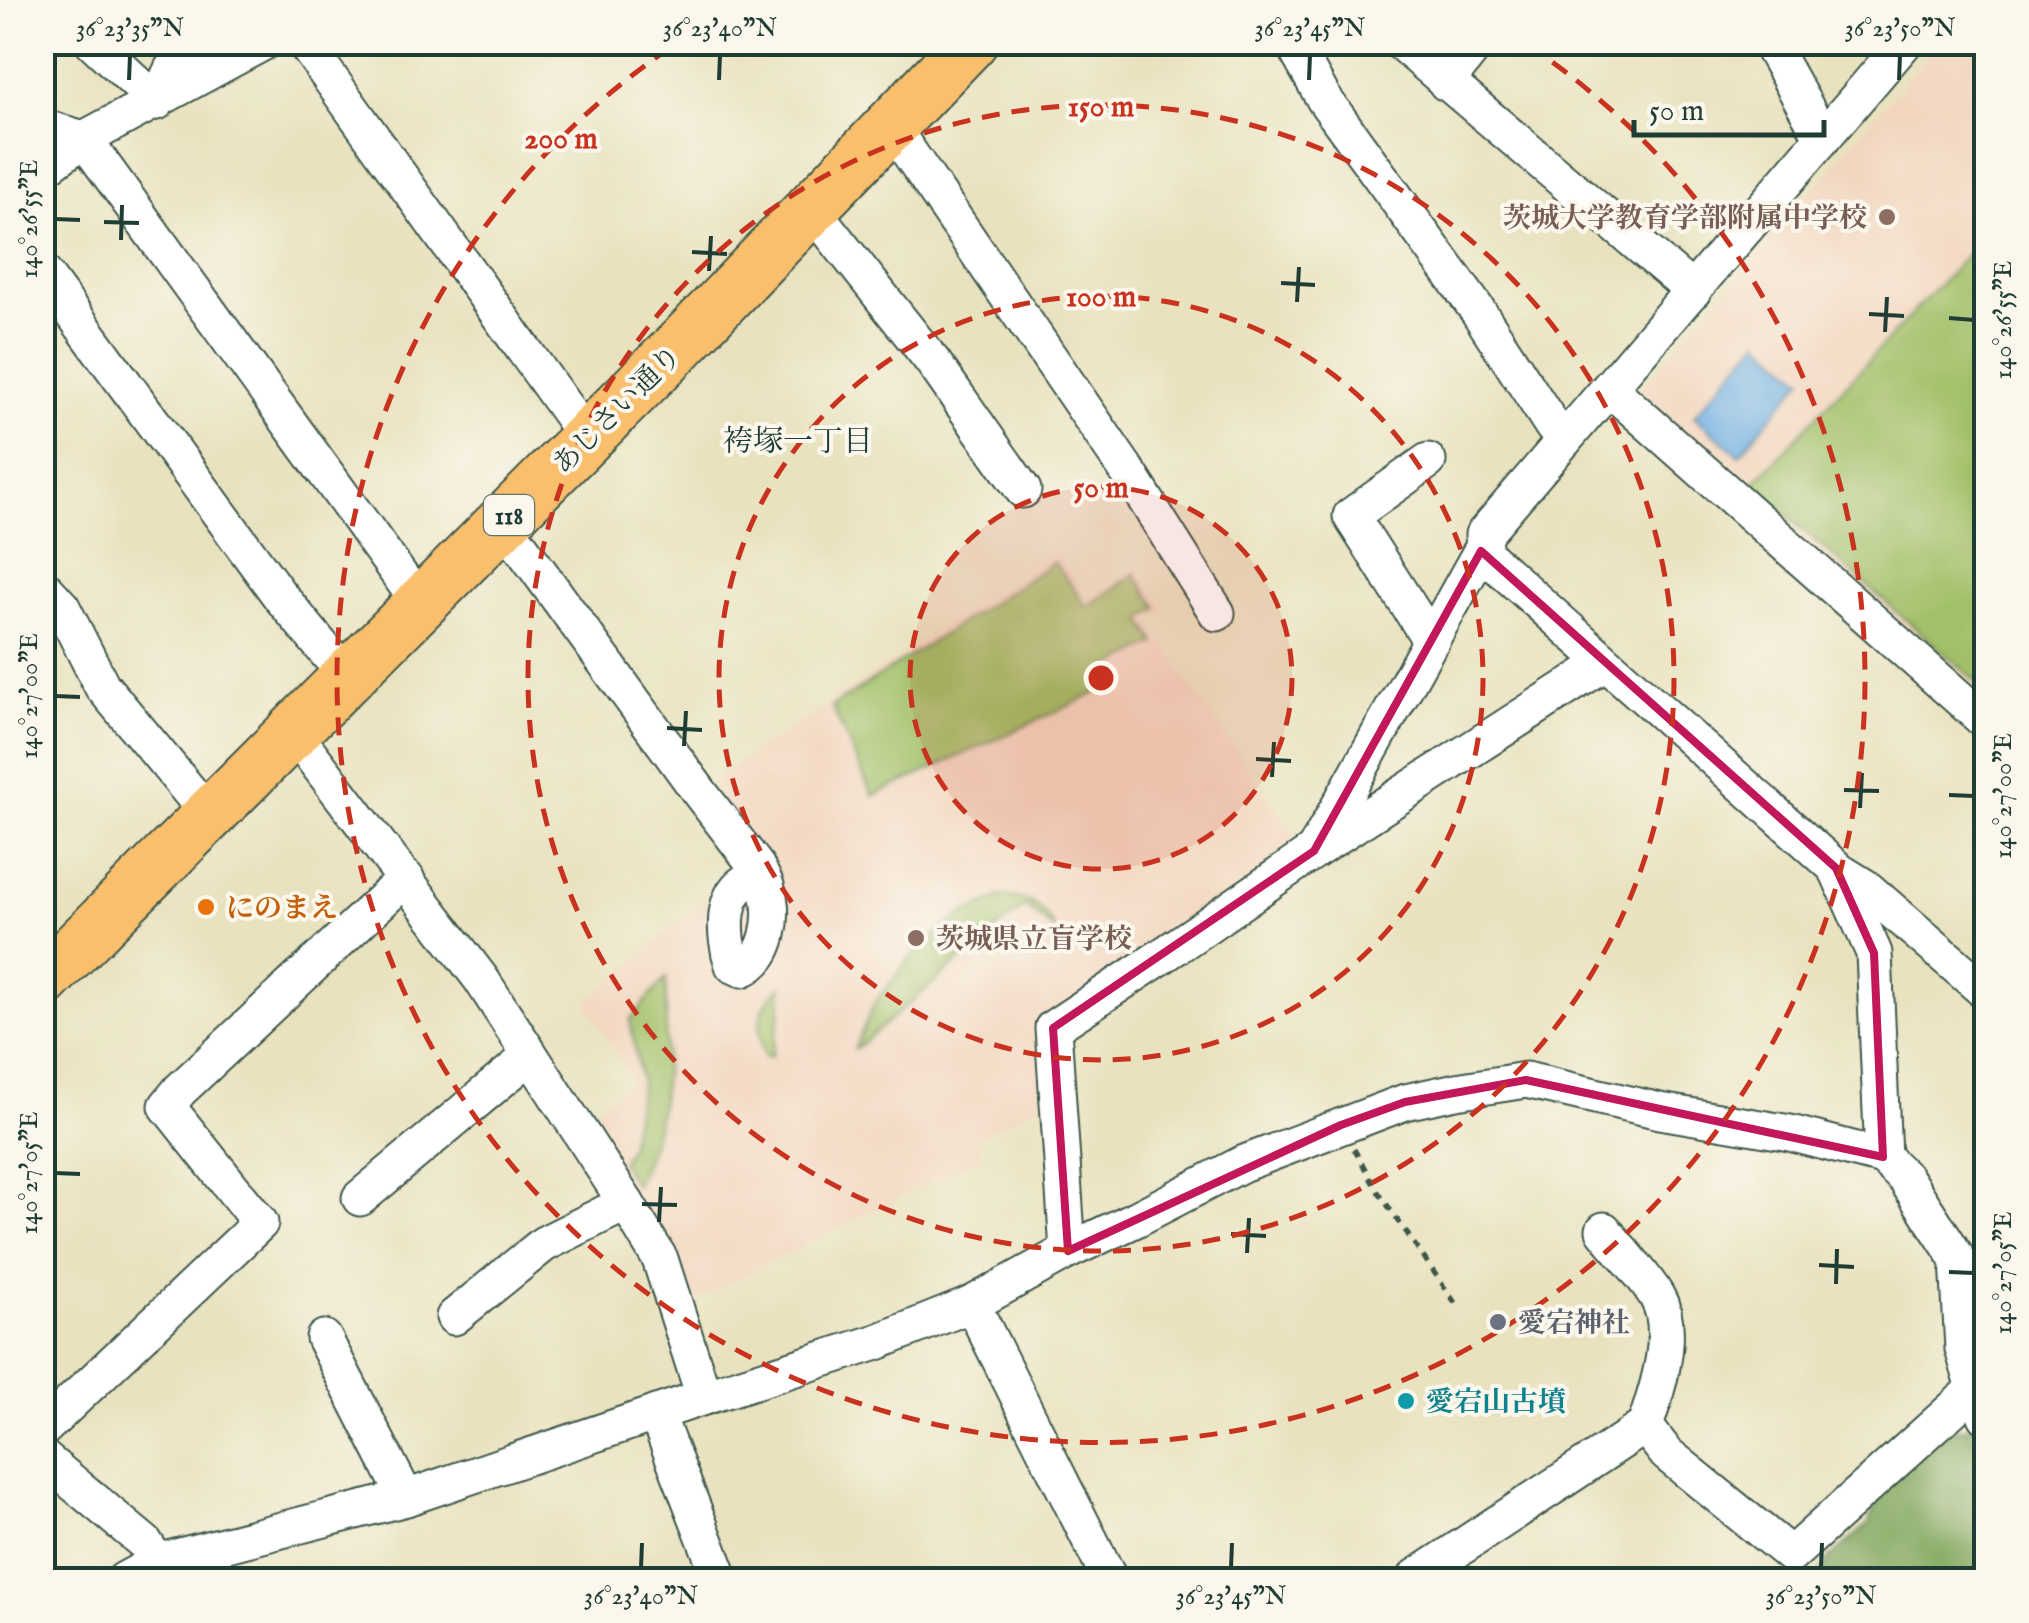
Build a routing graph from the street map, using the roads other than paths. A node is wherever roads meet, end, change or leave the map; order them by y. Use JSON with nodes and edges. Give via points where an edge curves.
{"nodes":[{"id":1,"x":94,"y":42,"type":"edge"},
{"id":2,"x":199,"y":42,"type":"edge"},
{"id":3,"x":264,"y":42,"type":"edge"},
{"id":4,"x":304,"y":42,"type":"edge"},
{"id":5,"x":971,"y":42,"type":"edge"},
{"id":6,"x":1292,"y":42,"type":"edge"},
{"id":7,"x":1400,"y":42,"type":"edge"},
{"id":8,"x":1478,"y":42,"type":"edge"},
{"id":9,"x":1768,"y":42,"type":"edge"},
{"id":10,"x":1905,"y":42,"type":"edge"},
{"id":11,"x":1446,"y":84,"type":"junction"},
{"id":12,"x":157,"y":102,"type":"junction"},
{"id":13,"x":891,"y":126,"type":"junction"},
{"id":14,"x":42,"y":127,"type":"edge"},
{"id":15,"x":1823,"y":138,"type":"junction"},
{"id":16,"x":84,"y":139,"type":"junction"},
{"id":17,"x":42,"y":170,"type":"edge"},
{"id":18,"x":811,"y":208,"type":"junction"},
{"id":19,"x":42,"y":271,"type":"edge"},
{"id":20,"x":1692,"y":291,"type":"junction"},
{"id":21,"x":1609,"y":388,"type":"junction"},
{"id":22,"x":587,"y":438,"type":"junction"},
{"id":23,"x":1565,"y":439,"type":"junction"},
{"id":24,"x":1428,"y":461,"type":"dead end"},
{"id":25,"x":1023,"y":490,"type":"dead end"},
{"id":26,"x":503,"y":522,"type":"junction"},
{"id":27,"x":1482,"y":543,"type":"junction"},
{"id":28,"x":52,"y":596,"type":"edge"},
{"id":29,"x":420,"y":605,"type":"junction"},
{"id":30,"x":1216,"y":613,"type":"dead end"},
{"id":31,"x":1431,"y":641,"type":"junction"},
{"id":32,"x":1606,"y":663,"type":"junction"},
{"id":33,"x":348,"y":678,"type":"junction"},
{"id":34,"x":1986,"y":722,"type":"edge"},
{"id":35,"x":294,"y":733,"type":"junction"},
{"id":36,"x":210,"y":816,"type":"junction"},
{"id":37,"x":1314,"y":852,"type":"junction"},
{"id":38,"x":1836,"y":868,"type":"junction"},
{"id":39,"x":406,"y":878,"type":"junction"},
{"id":40,"x":760,"y":878,"type":"dead end"},
{"id":41,"x":42,"y":982,"type":"edge"},
{"id":42,"x":1986,"y":992,"type":"edge"},
{"id":43,"x":530,"y":1056,"type":"junction"},
{"id":44,"x":1883,"y":1157,"type":"junction"},
{"id":45,"x":360,"y":1198,"type":"dead end"},
{"id":46,"x":626,"y":1203,"type":"junction"},
{"id":47,"x":1604,"y":1230,"type":"dead end"},
{"id":48,"x":1068,"y":1250,"type":"junction"},
{"id":49,"x":1972,"y":1259,"type":"edge"},
{"id":50,"x":972,"y":1304,"type":"junction"},
{"id":51,"x":454,"y":1316,"type":"dead end"},
{"id":52,"x":324,"y":1338,"type":"dead end"},
{"id":53,"x":704,"y":1397,"type":"junction"},
{"id":54,"x":1981,"y":1402,"type":"edge"},
{"id":55,"x":656,"y":1414,"type":"junction"},
{"id":56,"x":1645,"y":1426,"type":"junction"},
{"id":57,"x":42,"y":1430,"type":"edge"},
{"id":58,"x":42,"y":1456,"type":"edge"},
{"id":59,"x":406,"y":1498,"type":"junction"},
{"id":60,"x":175,"y":1567,"type":"edge"},
{"id":61,"x":124,"y":1580,"type":"edge"},
{"id":62,"x":721,"y":1580,"type":"edge"},
{"id":63,"x":1110,"y":1580,"type":"edge"},
{"id":64,"x":1415,"y":1580,"type":"edge"}],
"edges":[{"from":1,"to":12,"type":"street"},
{"from":2,"to":12,"type":"street","via":[[172,70]]},
{"from":3,"to":12,"type":"street"},
{"from":4,"to":22,"type":"street"},
{"from":5,"to":13,"type":"highway","name":"あじさい通り","number":"118"},
{"from":6,"to":23,"type":"street","via":[[1324,99]]},
{"from":7,"to":11,"type":"street"},
{"from":8,"to":11,"type":"street"},
{"from":9,"to":15,"type":"street"},
{"from":10,"to":15,"type":"street"},
{"from":11,"to":20,"type":"street"},
{"from":12,"to":16,"type":"street"},
{"from":13,"to":18,"type":"highway","name":"あじさい通り","number":"118"},
{"from":13,"to":30,"type":"street","via":[[1132,478]]},
{"from":14,"to":16,"type":"street"},
{"from":15,"to":20,"type":"street"},
{"from":16,"to":17,"type":"street"},
{"from":16,"to":29,"type":"street"},
{"from":18,"to":22,"type":"highway","name":"あじさい通り","number":"118"},
{"from":18,"to":25,"type":"street"},
{"from":19,"to":33,"type":"street","via":[[280,596]]},
{"from":20,"to":21,"type":"street"},
{"from":21,"to":23,"type":"street"},
{"from":21,"to":34,"type":"street"},
{"from":22,"to":26,"type":"highway","name":"あじさい通り","number":"118"},
{"from":23,"to":27,"type":"street"},
{"from":24,"to":31,"type":"street","via":[[1351,516]]},
{"from":26,"to":29,"type":"highway","name":"あじさい通り","number":"118"},
{"from":26,"to":40,"type":"street"},
{"from":27,"to":31,"type":"street"},
{"from":27,"to":32,"type":"street"},
{"from":28,"to":36,"type":"street","via":[[102,686]]},
{"from":29,"to":33,"type":"highway","name":"あじさい通り","number":"118"},
{"from":31,"to":37,"type":"street"},
{"from":32,"to":37,"type":"street"},
{"from":32,"to":38,"type":"street"},
{"from":33,"to":35,"type":"highway","name":"あじさい通り","number":"118"},
{"from":35,"to":36,"type":"highway","name":"あじさい通り","number":"118"},
{"from":35,"to":39,"type":"street"},
{"from":36,"to":41,"type":"highway","name":"あじさい通り","number":"118"},
{"from":37,"to":48,"type":"street","via":[[1053,1028]]},
{"from":38,"to":42,"type":"street"},
{"from":38,"to":44,"type":"street","via":[[1874,952]]},
{"from":39,"to":43,"type":"street"},
{"from":39,"to":57,"type":"street","via":[[167,1106],[260,1223]]},
{"from":43,"to":45,"type":"street"},
{"from":43,"to":46,"type":"street"},
{"from":44,"to":48,"type":"street","via":[[1526,1080],[1404,1102],[1341,1125],[1242,1164]]},
{"from":44,"to":49,"type":"street"},
{"from":46,"to":51,"type":"street","via":[[544,1244]]},
{"from":46,"to":53,"type":"street","via":[[660,1259]]},
{"from":47,"to":56,"type":"street","via":[[1658,1299],[1667,1324]]},
{"from":48,"to":50,"type":"street"},
{"from":49,"to":54,"type":"street","via":[[1963,1349]]},
{"from":50,"to":53,"type":"street"},
{"from":50,"to":63,"type":"street"},
{"from":52,"to":59,"type":"street"},
{"from":53,"to":55,"type":"street"},
{"from":54,"to":56,"type":"street","via":[[1790,1555],[1667,1454]]},
{"from":55,"to":59,"type":"street"},
{"from":55,"to":62,"type":"street"},
{"from":56,"to":64,"type":"street"},
{"from":58,"to":60,"type":"street"},
{"from":59,"to":60,"type":"street"},
{"from":60,"to":61,"type":"street"}]}
